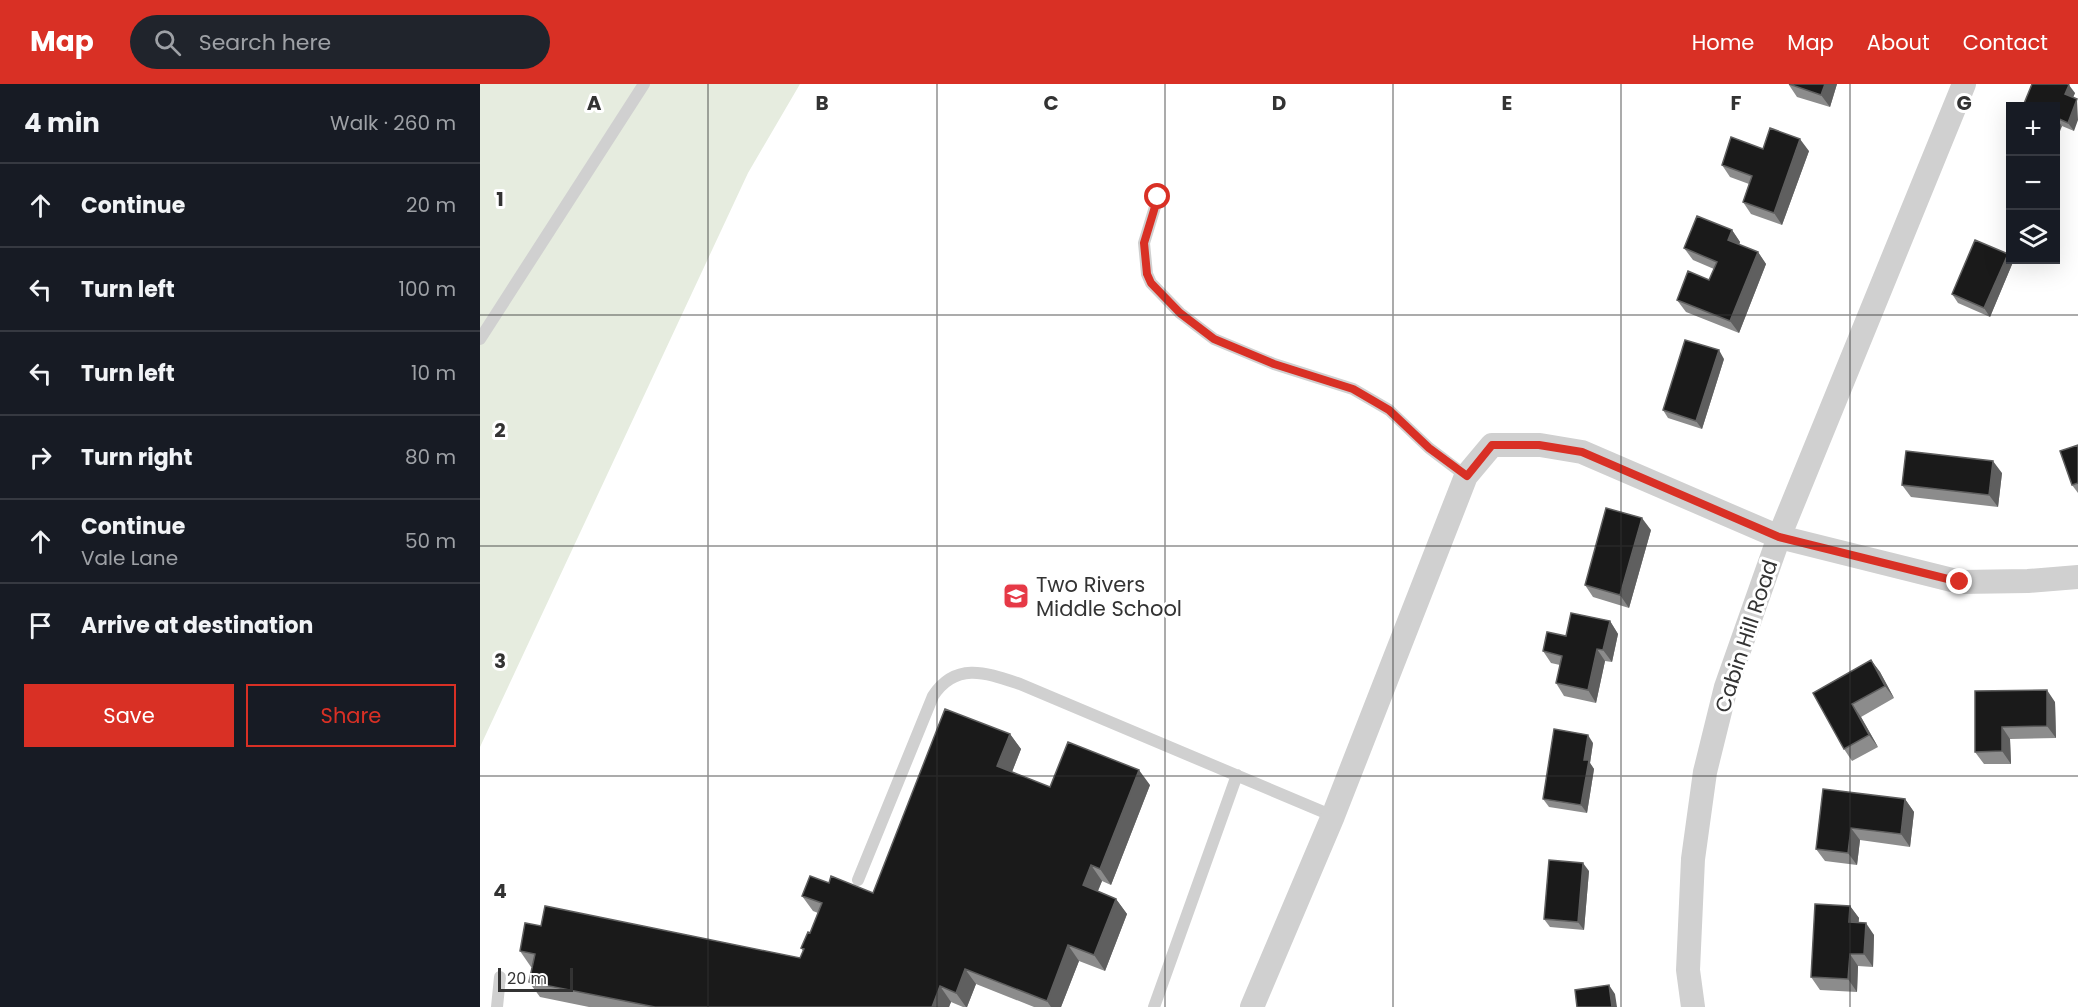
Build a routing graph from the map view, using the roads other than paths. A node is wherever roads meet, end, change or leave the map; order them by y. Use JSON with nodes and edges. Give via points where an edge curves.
{"nodes":[{"id":1,"x":644,"y":84,"type":"edge"},
{"id":2,"x":1964,"y":84,"type":"edge"},
{"id":3,"x":1158,"y":197,"type":"dead end"},
{"id":4,"x":480,"y":339,"type":"edge"},
{"id":5,"x":1467,"y":476,"type":"junction"},
{"id":6,"x":1779,"y":537,"type":"junction"},
{"id":7,"x":2078,"y":577,"type":"edge"},
{"id":8,"x":1237,"y":775,"type":"junction"},
{"id":9,"x":1333,"y":816,"type":"junction"},
{"id":10,"x":858,"y":880,"type":"dead end"},
{"id":11,"x":500,"y":977,"type":"dead end"},
{"id":12,"x":497,"y":1007,"type":"edge"},
{"id":13,"x":1154,"y":1007,"type":"edge"},
{"id":14,"x":1252,"y":1007,"type":"edge"},
{"id":15,"x":1693,"y":1007,"type":"edge"}],
"edges":[{"from":1,"to":4,"type":"lane"},
{"from":2,"to":6,"type":"street","name":"Cabin Hill Road"},
{"from":3,"to":5,"type":"lane","via":[[1144,243],[1147,274],[1180,313],[1214,339],[1362,394],[1389,410],[1429,448]]},
{"from":5,"to":6,"type":"street","via":[[1492,445],[1539,445],[1582,452]]},
{"from":5,"to":9,"type":"street"},
{"from":6,"to":7,"type":"street","via":[[1960,582]]},
{"from":6,"to":15,"type":"street","name":"Cabin Hill Road","via":[[1726,687],[1705,772],[1693,859],[1688,970]]},
{"from":8,"to":9,"type":"lane"},
{"from":8,"to":10,"type":"lane","via":[[1020,684],[988,673],[967,672],[940,685],[929,705]]},
{"from":8,"to":13,"type":"lane"},
{"from":9,"to":14,"type":"street"},
{"from":11,"to":12,"type":"lane"}]}
